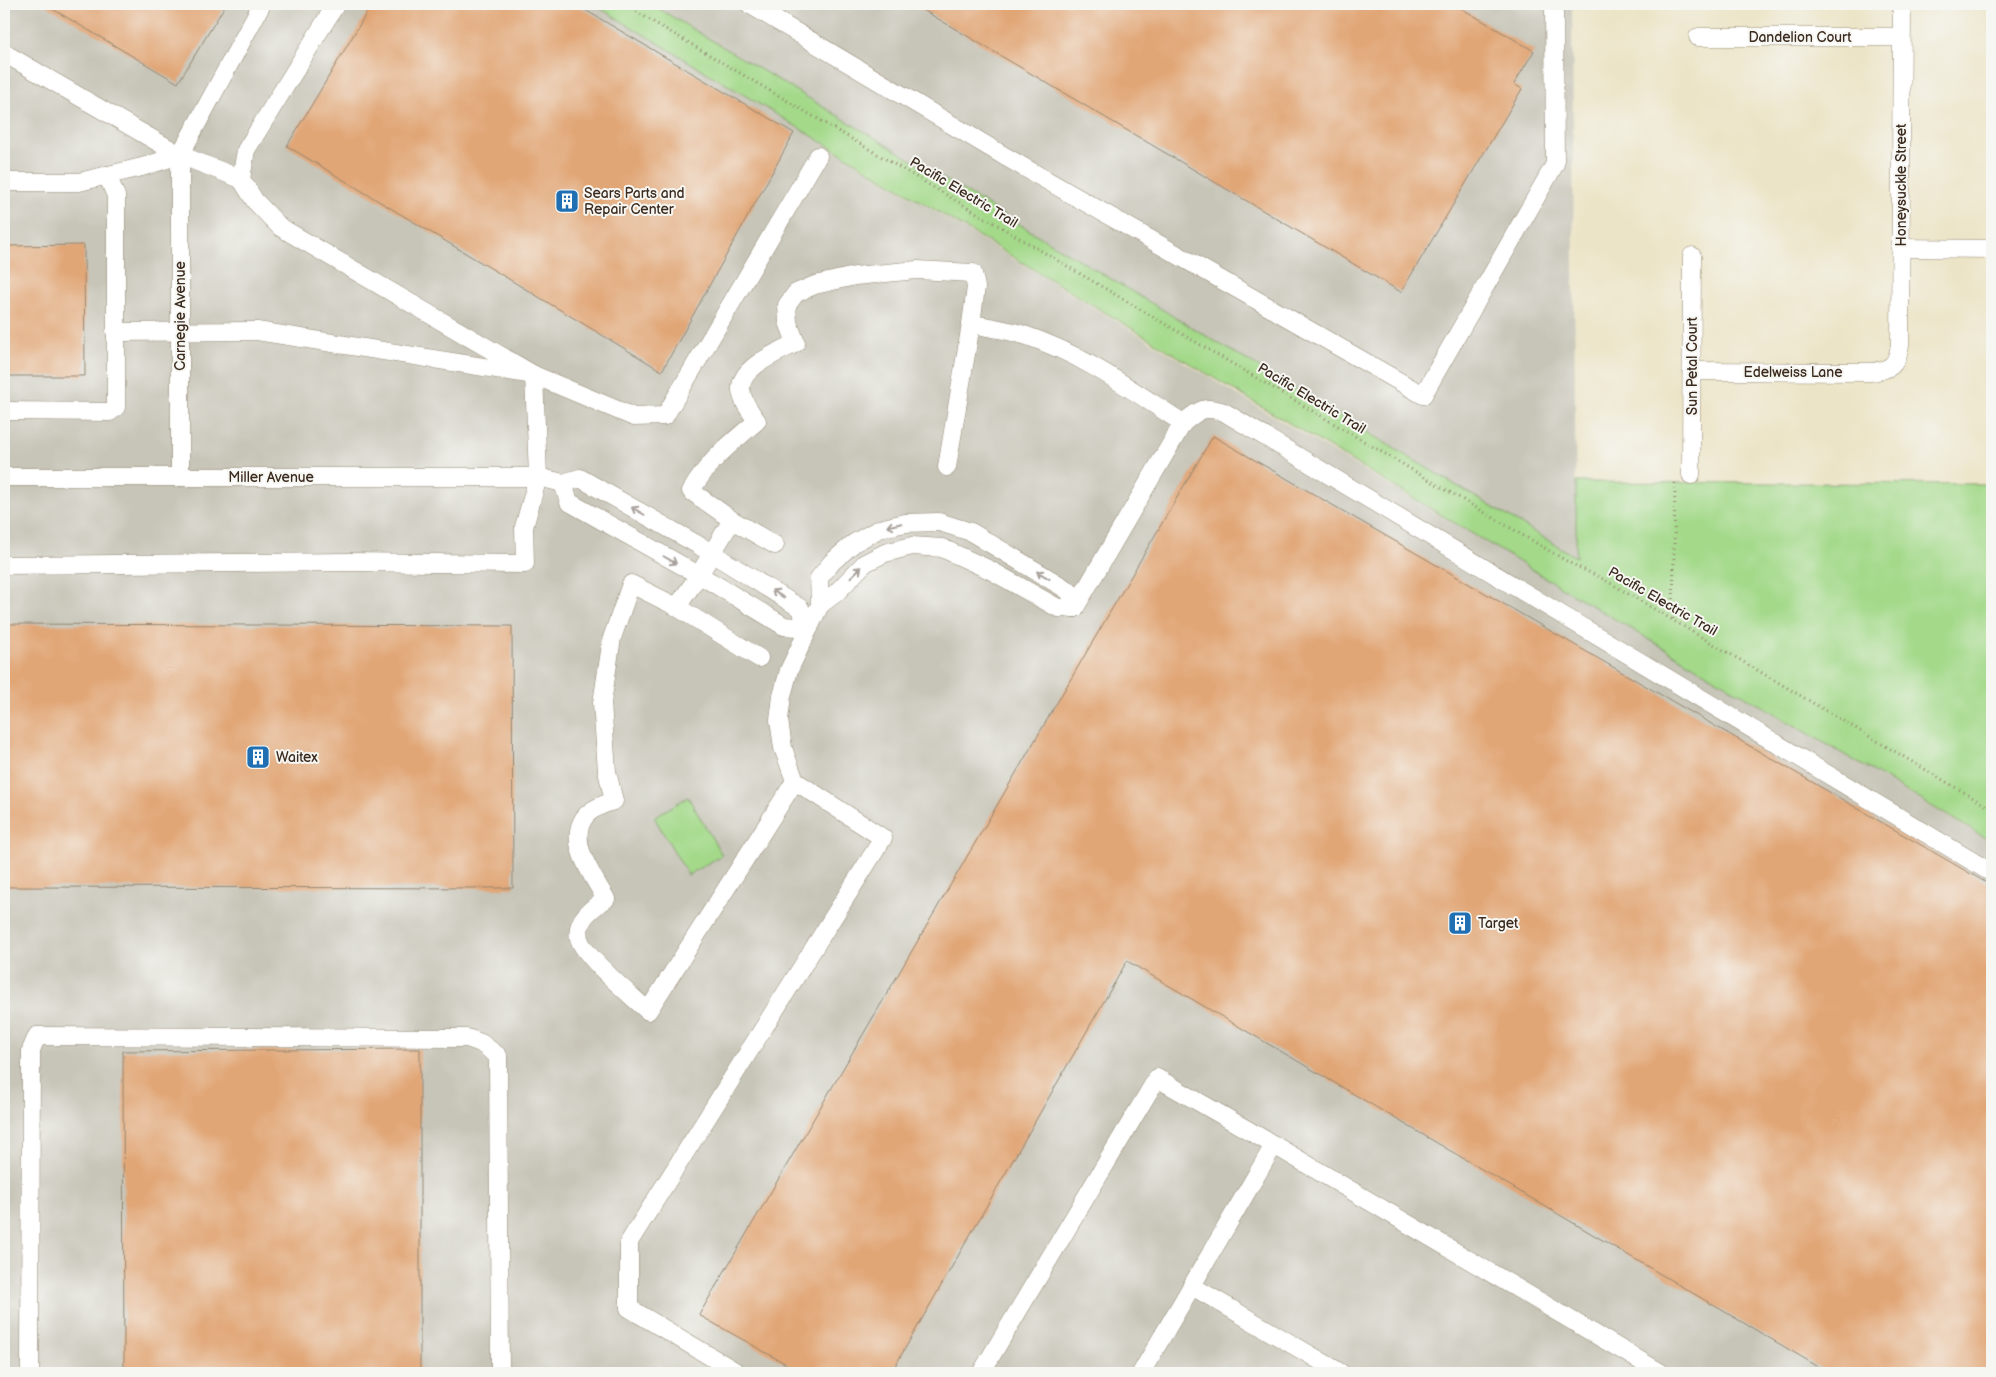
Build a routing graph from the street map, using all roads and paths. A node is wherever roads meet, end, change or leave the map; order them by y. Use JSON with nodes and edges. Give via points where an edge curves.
{"nodes":[{"id":1,"x":262,"y":4,"type":"edge"},
{"id":2,"x":336,"y":4,"type":"edge"},
{"id":3,"x":623,"y":4,"type":"edge"},
{"id":4,"x":749,"y":4,"type":"edge"},
{"id":5,"x":1554,"y":4,"type":"edge"},
{"id":6,"x":1902,"y":4,"type":"edge"},
{"id":7,"x":1698,"y":37,"type":"dead end"},
{"id":8,"x":1901,"y":37,"type":"junction"},
{"id":9,"x":4,"y":53,"type":"edge"},
{"id":10,"x":180,"y":155,"type":"junction"},
{"id":11,"x":818,"y":156,"type":"dead end"},
{"id":12,"x":108,"y":175,"type":"junction"},
{"id":13,"x":240,"y":179,"type":"junction"},
{"id":14,"x":4,"y":182,"type":"edge"},
{"id":15,"x":1900,"y":248,"type":"junction"},
{"id":16,"x":1992,"y":249,"type":"edge"},
{"id":17,"x":1692,"y":256,"type":"dead end"},
{"id":18,"x":971,"y":324,"type":"junction"},
{"id":19,"x":115,"y":332,"type":"junction"},
{"id":20,"x":180,"y":332,"type":"junction"},
{"id":21,"x":1893,"y":366,"type":"joint"},
{"id":22,"x":1692,"y":371,"type":"junction"},
{"id":23,"x":534,"y":375,"type":"junction"},
{"id":24,"x":4,"y":412,"type":"edge"},
{"id":25,"x":1183,"y":423,"type":"junction"},
{"id":26,"x":947,"y":467,"type":"dead end"},
{"id":27,"x":1683,"y":474,"type":"joint"},
{"id":28,"x":4,"y":477,"type":"edge"},
{"id":29,"x":180,"y":478,"type":"junction"},
{"id":30,"x":538,"y":478,"type":"junction"},
{"id":31,"x":563,"y":483,"type":"junction"},
{"id":32,"x":732,"y":520,"type":"junction"},
{"id":33,"x":775,"y":545,"type":"dead end"},
{"id":34,"x":711,"y":553,"type":"junction"},
{"id":35,"x":4,"y":565,"type":"edge"},
{"id":36,"x":698,"y":575,"type":"junction"},
{"id":37,"x":820,"y":605,"type":"junction"},
{"id":38,"x":677,"y":607,"type":"junction"},
{"id":39,"x":1075,"y":608,"type":"junction"},
{"id":40,"x":1673,"y":620,"type":"junction"},
{"id":41,"x":809,"y":628,"type":"junction"},
{"id":42,"x":759,"y":658,"type":"dead end"},
{"id":43,"x":795,"y":781,"type":"junction"},
{"id":44,"x":1992,"y":809,"type":"edge"},
{"id":45,"x":1992,"y":873,"type":"edge"},
{"id":46,"x":1274,"y":1146,"type":"junction"},
{"id":47,"x":1192,"y":1286,"type":"junction"},
{"id":48,"x":30,"y":1373,"type":"edge"},
{"id":49,"x":500,"y":1373,"type":"edge"},
{"id":50,"x":738,"y":1373,"type":"edge"},
{"id":51,"x":981,"y":1373,"type":"edge"},
{"id":52,"x":1141,"y":1373,"type":"edge"},
{"id":53,"x":1341,"y":1373,"type":"edge"},
{"id":54,"x":1661,"y":1373,"type":"edge"}],
"edges":[{"from":1,"to":10,"type":"street"},
{"from":2,"to":13,"type":"street","via":[[246,150]]},
{"from":3,"to":40,"type":"path","name":"Pacific Electric Trail","via":[[1570,564],[1605,580]]},
{"from":4,"to":5,"type":"street","via":[[1006,157],[1423,396],[1555,164]]},
{"from":6,"to":8,"type":"street","name":"Honeysuckle Street"},
{"from":7,"to":8,"type":"street","name":"Dandelion Court"},
{"from":8,"to":15,"type":"street","name":"Honeysuckle Street"},
{"from":9,"to":10,"type":"street"},
{"from":10,"to":12,"type":"street"},
{"from":10,"to":13,"type":"street"},
{"from":10,"to":20,"type":"street","name":"Carnegie Avenue"},
{"from":11,"to":23,"type":"street","via":[[665,416],[634,417]]},
{"from":12,"to":14,"type":"street","via":[[79,182]]},
{"from":12,"to":19,"type":"street","via":[[116,196]]},
{"from":13,"to":23,"type":"street","via":[[280,228]]},
{"from":15,"to":16,"type":"street"},
{"from":15,"to":21,"type":"street","name":"Honeysuckle Street","via":[[1900,346]]},
{"from":17,"to":22,"type":"street","name":"Sun Petal Court"},
{"from":18,"to":25,"type":"street","via":[[1028,336],[1078,358]]},
{"from":18,"to":26,"type":"street"},
{"from":18,"to":32,"type":"street","via":[[976,287],[973,273],[917,270],[856,276],[815,285],[796,293],[787,305],[788,322],[796,343],[756,364],[745,375],[740,389],[744,402],[757,421],[724,449],[691,491]]},
{"from":19,"to":20,"type":"street"},
{"from":19,"to":24,"type":"street","via":[[116,407],[110,412]]},
{"from":20,"to":23,"type":"street","via":[[257,331]]},
{"from":20,"to":29,"type":"street","name":"Carnegie Avenue"},
{"from":21,"to":22,"type":"street","name":"Edelweiss Lane","via":[[1870,372]]},
{"from":22,"to":27,"type":"street","name":"Sun Petal Court"},
{"from":23,"to":30,"type":"street"},
{"from":25,"to":39,"type":"street"},
{"from":25,"to":45,"type":"street","via":[[1202,409],[1224,412]]},
{"from":27,"to":40,"type":"path"},
{"from":28,"to":29,"type":"street","name":"Miller Avenue"},
{"from":29,"to":30,"type":"street","name":"Miller Avenue"},
{"from":30,"to":31,"type":"street","name":"Miller Avenue"},
{"from":30,"to":35,"type":"street","via":[[524,527],[525,564]]},
{"from":34,"to":31,"type":"street","name":"Miller Avenue","one_way":true,"via":[[580,478]]},
{"from":31,"to":36,"type":"street","one_way":true,"via":[[569,502]]},
{"from":32,"to":33,"type":"street"},
{"from":32,"to":34,"type":"street"},
{"from":34,"to":36,"type":"street"},
{"from":41,"to":34,"type":"street","name":"Miller Avenue","one_way":true,"via":[[800,608]]},
{"from":36,"to":38,"type":"street"},
{"from":36,"to":41,"type":"street","via":[[784,626]]},
{"from":37,"to":39,"type":"street","one_way":true,"via":[[865,563],[885,553],[912,546],[942,548],[990,570],[1058,608]]},
{"from":39,"to":37,"type":"street","one_way":true,"via":[[1070,592],[1061,586],[971,532],[938,522],[905,523],[879,529],[854,543],[819,578]]},
{"from":37,"to":41,"type":"street"},
{"from":38,"to":42,"type":"street"},
{"from":38,"to":43,"type":"street","via":[[631,584],[612,638],[602,703],[607,771],[614,800],[584,816],[578,830],[581,852],[606,899],[586,914],[580,925],[579,938],[587,953],[648,1011]]},
{"from":40,"to":44,"type":"path","name":"Pacific Electric Trail"},
{"from":41,"to":43,"type":"street","via":[[789,670],[779,720],[783,748]]},
{"from":43,"to":50,"type":"street","via":[[883,838],[629,1242],[629,1308]]},
{"from":46,"to":47,"type":"street"},
{"from":46,"to":51,"type":"street","via":[[1157,1078]]},
{"from":46,"to":54,"type":"street"},
{"from":47,"to":52,"type":"street"},
{"from":47,"to":53,"type":"street"},
{"from":48,"to":49,"type":"street","via":[[31,1050],[37,1036],[467,1038],[482,1043],[498,1056]]}]}
